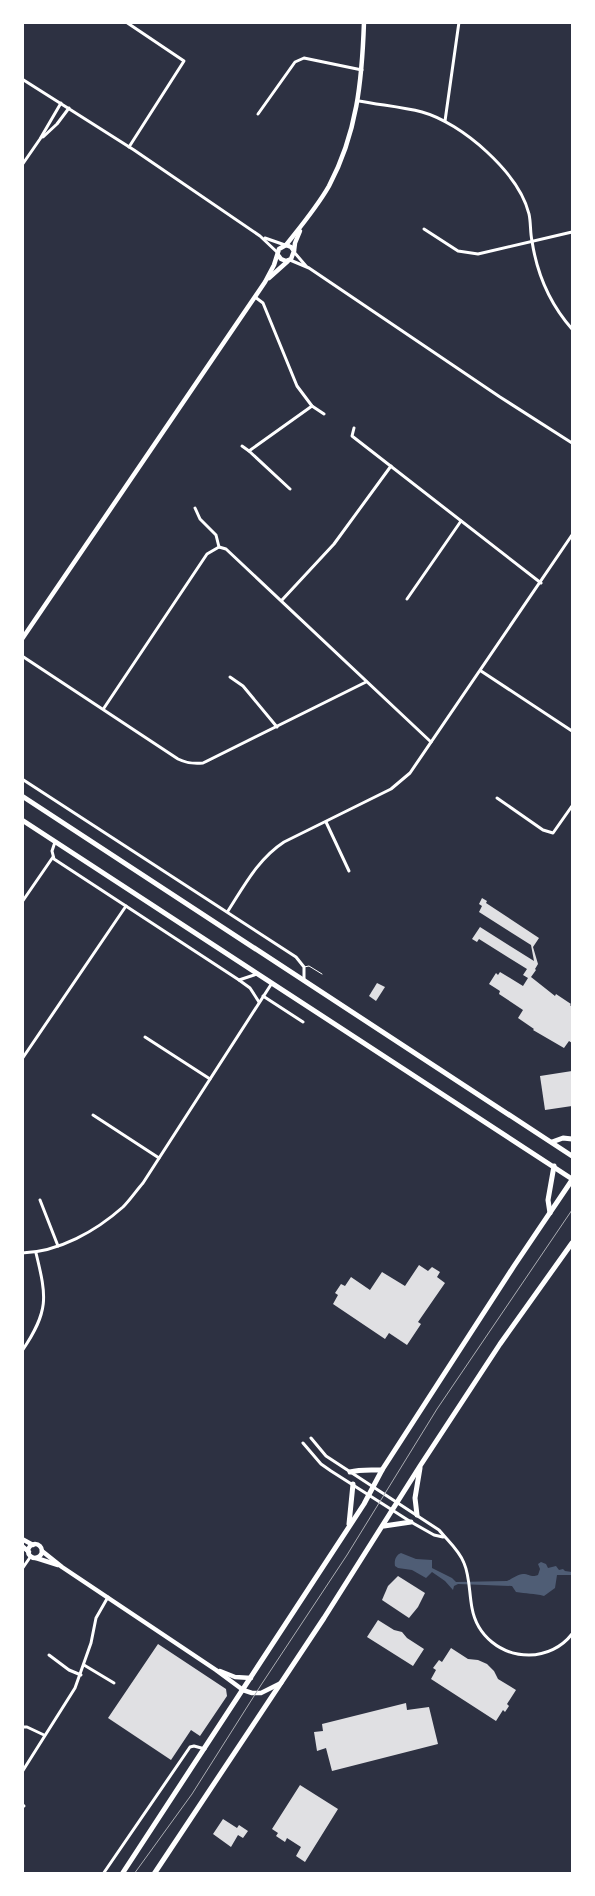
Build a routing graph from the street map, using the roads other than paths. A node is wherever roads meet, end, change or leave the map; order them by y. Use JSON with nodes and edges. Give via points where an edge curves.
{"nodes":[{"id":1,"x":126,"y":22,"type":"edge"},
{"id":2,"x":364,"y":22,"type":"edge"},
{"id":3,"x":459,"y":22,"type":"edge"},
{"id":4,"x":362,"y":70,"type":"junction"},
{"id":5,"x":22,"y":79,"type":"edge"},
{"id":6,"x":358,"y":101,"type":"junction"},
{"id":7,"x":61,"y":103,"type":"junction"},
{"id":8,"x":69,"y":108,"type":"junction"},
{"id":9,"x":258,"y":114,"type":"dead end"},
{"id":10,"x":445,"y":121,"type":"junction"},
{"id":11,"x":40,"y":139,"type":"junction"},
{"id":12,"x":129,"y":147,"type":"junction"},
{"id":13,"x":22,"y":165,"type":"edge"},
{"id":14,"x":306,"y":221,"type":"junction"},
{"id":15,"x":424,"y":229,"type":"dead end"},
{"id":16,"x":572,"y":232,"type":"edge"},
{"id":17,"x":260,"y":236,"type":"junction"},
{"id":18,"x":532,"y":242,"type":"junction"},
{"id":19,"x":285,"y":245,"type":"junction"},
{"id":20,"x":294,"y":252,"type":"junction"},
{"id":21,"x":278,"y":254,"type":"junction"},
{"id":22,"x":289,"y":260,"type":"junction"},
{"id":23,"x":308,"y":268,"type":"junction"},
{"id":24,"x":265,"y":282,"type":"junction"},
{"id":25,"x":255,"y":297,"type":"junction"},
{"id":26,"x":572,"y":329,"type":"edge"},
{"id":27,"x":312,"y":406,"type":"junction"},
{"id":28,"x":324,"y":414,"type":"dead end"},
{"id":29,"x":354,"y":428,"type":"dead end"},
{"id":30,"x":572,"y":443,"type":"edge"},
{"id":31,"x":242,"y":446,"type":"dead end"},
{"id":32,"x":249,"y":451,"type":"junction"},
{"id":33,"x":391,"y":466,"type":"junction"},
{"id":34,"x":290,"y":489,"type":"dead end"},
{"id":35,"x":194,"y":508,"type":"dead end"},
{"id":36,"x":461,"y":521,"type":"junction"},
{"id":37,"x":572,"y":535,"type":"edge"},
{"id":38,"x":219,"y":547,"type":"junction"},
{"id":39,"x":541,"y":583,"type":"junction"},
{"id":40,"x":407,"y":599,"type":"dead end"},
{"id":41,"x":282,"y":600,"type":"junction"},
{"id":42,"x":22,"y":639,"type":"edge"},
{"id":43,"x":22,"y":656,"type":"edge"},
{"id":44,"x":481,"y":671,"type":"junction"},
{"id":45,"x":230,"y":677,"type":"dead end"},
{"id":46,"x":366,"y":682,"type":"junction"},
{"id":47,"x":104,"y":708,"type":"junction"},
{"id":48,"x":277,"y":727,"type":"junction"},
{"id":49,"x":572,"y":731,"type":"edge"},
{"id":50,"x":432,"y":742,"type":"junction"},
{"id":51,"x":22,"y":779,"type":"edge"},
{"id":52,"x":22,"y":796,"type":"edge"},
{"id":53,"x":497,"y":798,"type":"dead end"},
{"id":54,"x":572,"y":806,"type":"edge"},
{"id":55,"x":22,"y":820,"type":"edge"},
{"id":56,"x":326,"y":822,"type":"junction"},
{"id":57,"x":55,"y":841,"type":"junction"},
{"id":58,"x":53,"y":857,"type":"junction"},
{"id":59,"x":349,"y":870,"type":"dead end"},
{"id":60,"x":22,"y":902,"type":"edge"},
{"id":61,"x":126,"y":906,"type":"junction"},
{"id":62,"x":228,"y":911,"type":"junction"},
{"id":63,"x":304,"y":967,"type":"junction"},
{"id":64,"x":257,"y":974,"type":"junction"},
{"id":65,"x":322,"y":974,"type":"dead end"},
{"id":66,"x":239,"y":980,"type":"junction"},
{"id":67,"x":304,"y":980,"type":"junction"},
{"id":68,"x":272,"y":983,"type":"junction"},
{"id":69,"x":263,"y":996,"type":"junction"},
{"id":70,"x":260,"y":1002,"type":"junction"},
{"id":71,"x":303,"y":1022,"type":"dead end"},
{"id":72,"x":146,"y":1037,"type":"dead end"},
{"id":73,"x":22,"y":1059,"type":"edge"},
{"id":74,"x":210,"y":1079,"type":"junction"},
{"id":75,"x":93,"y":1115,"type":"dead end"},
{"id":76,"x":572,"y":1139,"type":"edge"},
{"id":77,"x":552,"y":1142,"type":"junction"},
{"id":78,"x":572,"y":1156,"type":"edge"},
{"id":79,"x":159,"y":1158,"type":"junction"},
{"id":80,"x":554,"y":1166,"type":"junction"},
{"id":81,"x":572,"y":1179,"type":"edge"},
{"id":82,"x":40,"y":1200,"type":"dead end"},
{"id":83,"x":550,"y":1212,"type":"junction"},
{"id":84,"x":572,"y":1243,"type":"edge"},
{"id":85,"x":58,"y":1246,"type":"junction"},
{"id":86,"x":36,"y":1253,"type":"junction"},
{"id":87,"x":22,"y":1254,"type":"edge"},
{"id":88,"x":22,"y":1350,"type":"edge"},
{"id":89,"x":311,"y":1438,"type":"dead end"},
{"id":90,"x":303,"y":1443,"type":"dead end"},
{"id":91,"x":420,"y":1466,"type":"junction"},
{"id":92,"x":382,"y":1470,"type":"junction"},
{"id":93,"x":350,"y":1472,"type":"junction"},
{"id":94,"x":352,"y":1484,"type":"junction"},
{"id":95,"x":373,"y":1486,"type":"junction"},
{"id":96,"x":369,"y":1495,"type":"junction"},
{"id":97,"x":398,"y":1502,"type":"junction"},
{"id":98,"x":393,"y":1510,"type":"junction"},
{"id":99,"x":417,"y":1515,"type":"junction"},
{"id":100,"x":411,"y":1522,"type":"junction"},
{"id":101,"x":384,"y":1526,"type":"junction"},
{"id":102,"x":348,"y":1528,"type":"junction"},
{"id":103,"x":443,"y":1537,"type":"junction"},
{"id":104,"x":22,"y":1539,"type":"edge"},
{"id":105,"x":33,"y":1545,"type":"junction"},
{"id":106,"x":22,"y":1546,"type":"edge"},
{"id":107,"x":42,"y":1550,"type":"junction"},
{"id":108,"x":32,"y":1555,"type":"junction"},
{"id":109,"x":62,"y":1567,"type":"junction"},
{"id":110,"x":22,"y":1569,"type":"edge"},
{"id":111,"x":108,"y":1597,"type":"junction"},
{"id":112,"x":572,"y":1634,"type":"edge"},
{"id":113,"x":49,"y":1656,"type":"dead end"},
{"id":114,"x":84,"y":1665,"type":"junction"},
{"id":115,"x":216,"y":1670,"type":"junction"},
{"id":116,"x":81,"y":1675,"type":"junction"},
{"id":117,"x":250,"y":1678,"type":"junction"},
{"id":118,"x":282,"y":1682,"type":"junction"},
{"id":119,"x":114,"y":1683,"type":"dead end"},
{"id":120,"x":243,"y":1690,"type":"junction"},
{"id":121,"x":22,"y":1727,"type":"edge"},
{"id":122,"x":44,"y":1735,"type":"junction"},
{"id":123,"x":205,"y":1749,"type":"junction"},
{"id":124,"x":22,"y":1772,"type":"edge"},
{"id":125,"x":103,"y":1874,"type":"edge"},
{"id":126,"x":122,"y":1874,"type":"edge"},
{"id":127,"x":154,"y":1874,"type":"edge"}],
"edges":[{"from":1,"to":12,"type":"street","via":[[184,61]]},
{"from":2,"to":4,"type":"main road"},
{"from":3,"to":10,"type":"street"},
{"from":4,"to":6,"type":"main road"},
{"from":4,"to":9,"type":"street","via":[[304,58],[295,62]]},
{"from":5,"to":7,"type":"street"},
{"from":6,"to":10,"type":"street","via":[[422,112]]},
{"from":6,"to":14,"type":"main road","via":[[342,156],[328,187]]},
{"from":7,"to":8,"type":"street"},
{"from":7,"to":11,"type":"street"},
{"from":8,"to":11,"type":"street"},
{"from":8,"to":12,"type":"street"},
{"from":10,"to":18,"type":"street","via":[[501,165],[529,213]]},
{"from":11,"to":13,"type":"street"},
{"from":12,"to":17,"type":"street"},
{"from":14,"to":19,"type":"main road"},
{"from":14,"to":20,"type":"main road"},
{"from":15,"to":18,"type":"street","via":[[458,251],[478,254]]},
{"from":16,"to":18,"type":"street"},
{"from":17,"to":19,"type":"street"},
{"from":17,"to":21,"type":"street"},
{"from":18,"to":26,"type":"street","via":[[543,284]]},
{"from":19,"to":20,"type":"main road"},
{"from":19,"to":21,"type":"main road","via":[[280,247]]},
{"from":20,"to":22,"type":"main road"},
{"from":20,"to":23,"type":"street"},
{"from":21,"to":22,"type":"main road","via":[[281,259]]},
{"from":21,"to":24,"type":"main road"},
{"from":22,"to":23,"type":"street"},
{"from":22,"to":24,"type":"main road"},
{"from":23,"to":30,"type":"street"},
{"from":24,"to":25,"type":"main road"},
{"from":25,"to":27,"type":"street","via":[[263,303],[298,386]]},
{"from":25,"to":42,"type":"main road"},
{"from":27,"to":28,"type":"street"},
{"from":27,"to":32,"type":"street"},
{"from":29,"to":33,"type":"street","via":[[352,436]]},
{"from":31,"to":32,"type":"street"},
{"from":32,"to":34,"type":"street"},
{"from":33,"to":36,"type":"street"},
{"from":33,"to":41,"type":"street","via":[[334,544]]},
{"from":35,"to":38,"type":"street","via":[[216,535]]},
{"from":36,"to":39,"type":"street"},
{"from":36,"to":40,"type":"street"},
{"from":37,"to":39,"type":"street"},
{"from":38,"to":41,"type":"street","via":[[226,549]]},
{"from":38,"to":47,"type":"street","via":[[207,554]]},
{"from":39,"to":44,"type":"street"},
{"from":41,"to":46,"type":"street"},
{"from":43,"to":47,"type":"street"},
{"from":44,"to":49,"type":"street"},
{"from":44,"to":50,"type":"street"},
{"from":45,"to":48,"type":"street","via":[[243,686]]},
{"from":46,"to":48,"type":"street"},
{"from":46,"to":50,"type":"street"},
{"from":47,"to":48,"type":"street","via":[[178,759],[190,763],[203,763]]},
{"from":50,"to":56,"type":"street","via":[[410,773],[396,785]]},
{"from":51,"to":62,"type":"street"},
{"from":52,"to":67,"type":"highway"},
{"from":53,"to":54,"type":"street","via":[[553,833]]},
{"from":55,"to":57,"type":"highway"},
{"from":56,"to":59,"type":"street"},
{"from":56,"to":62,"type":"street","via":[[284,842],[266,856]]},
{"from":57,"to":58,"type":"street"},
{"from":57,"to":64,"type":"highway"},
{"from":58,"to":60,"type":"street"},
{"from":58,"to":61,"type":"street"},
{"from":61,"to":66,"type":"street"},
{"from":61,"to":73,"type":"street"},
{"from":62,"to":63,"type":"street","via":[[296,957]]},
{"from":63,"to":65,"type":"lane","via":[[309,966]]},
{"from":63,"to":67,"type":"street"},
{"from":64,"to":66,"type":"street"},
{"from":64,"to":68,"type":"highway"},
{"from":66,"to":70,"type":"street"},
{"from":67,"to":77,"type":"highway"},
{"from":68,"to":69,"type":"street"},
{"from":68,"to":80,"type":"highway"},
{"from":69,"to":70,"type":"street"},
{"from":69,"to":71,"type":"street"},
{"from":70,"to":74,"type":"street"},
{"from":72,"to":74,"type":"street"},
{"from":74,"to":79,"type":"street"},
{"from":75,"to":79,"type":"street"},
{"from":76,"to":77,"type":"highway"},
{"from":77,"to":78,"type":"highway"},
{"from":79,"to":85,"type":"street","via":[[123,1206],[100,1224]]},
{"from":80,"to":81,"type":"highway"},
{"from":80,"to":83,"type":"highway","via":[[548,1200]]},
{"from":81,"to":83,"type":"highway"},
{"from":82,"to":85,"type":"street"},
{"from":83,"to":92,"type":"highway"},
{"from":84,"to":91,"type":"highway"},
{"from":85,"to":86,"type":"street"},
{"from":86,"to":87,"type":"street"},
{"from":86,"to":88,"type":"street","via":[[45,1301],[38,1325]]},
{"from":89,"to":93,"type":"street","via":[[326,1456]]},
{"from":90,"to":94,"type":"street","via":[[320,1464]]},
{"from":91,"to":97,"type":"highway"},
{"from":91,"to":99,"type":"highway","via":[[415,1498]]},
{"from":92,"to":93,"type":"highway"},
{"from":92,"to":95,"type":"highway"},
{"from":93,"to":95,"type":"street"},
{"from":94,"to":96,"type":"street"},
{"from":94,"to":102,"type":"highway"},
{"from":95,"to":96,"type":"highway"},
{"from":95,"to":97,"type":"street"},
{"from":96,"to":98,"type":"street"},
{"from":96,"to":102,"type":"highway"},
{"from":97,"to":98,"type":"highway"},
{"from":97,"to":99,"type":"street"},
{"from":98,"to":100,"type":"street"},
{"from":98,"to":101,"type":"highway"},
{"from":99,"to":103,"type":"street","via":[[439,1530]]},
{"from":100,"to":101,"type":"highway"},
{"from":100,"to":103,"type":"street"},
{"from":101,"to":118,"type":"highway"},
{"from":102,"to":117,"type":"highway"},
{"from":103,"to":112,"type":"street","via":[[461,1556],[476,1623],[496,1646],[528,1655],[544,1653]]},
{"from":104,"to":105,"type":"main road"},
{"from":105,"to":107,"type":"main road","via":[[39,1545]]},
{"from":105,"to":108,"type":"main road","via":[[30,1547]]},
{"from":106,"to":108,"type":"main road"},
{"from":107,"to":108,"type":"main road","via":[[41,1554]]},
{"from":107,"to":109,"type":"main road"},
{"from":108,"to":109,"type":"main road"},
{"from":108,"to":110,"type":"street"},
{"from":109,"to":111,"type":"main road"},
{"from":111,"to":114,"type":"street","via":[[96,1618]]},
{"from":111,"to":115,"type":"main road"},
{"from":113,"to":116,"type":"street"},
{"from":114,"to":116,"type":"street"},
{"from":114,"to":119,"type":"street"},
{"from":115,"to":117,"type":"main road"},
{"from":115,"to":120,"type":"main road"},
{"from":116,"to":122,"type":"street"},
{"from":117,"to":120,"type":"highway"},
{"from":118,"to":120,"type":"main road","via":[[261,1693]]},
{"from":118,"to":127,"type":"highway"},
{"from":120,"to":123,"type":"highway"},
{"from":121,"to":122,"type":"street","via":[[27,1726]]},
{"from":122,"to":124,"type":"street"},
{"from":123,"to":125,"type":"street","via":[[191,1746],[187,1750]]},
{"from":123,"to":126,"type":"highway"}]}
